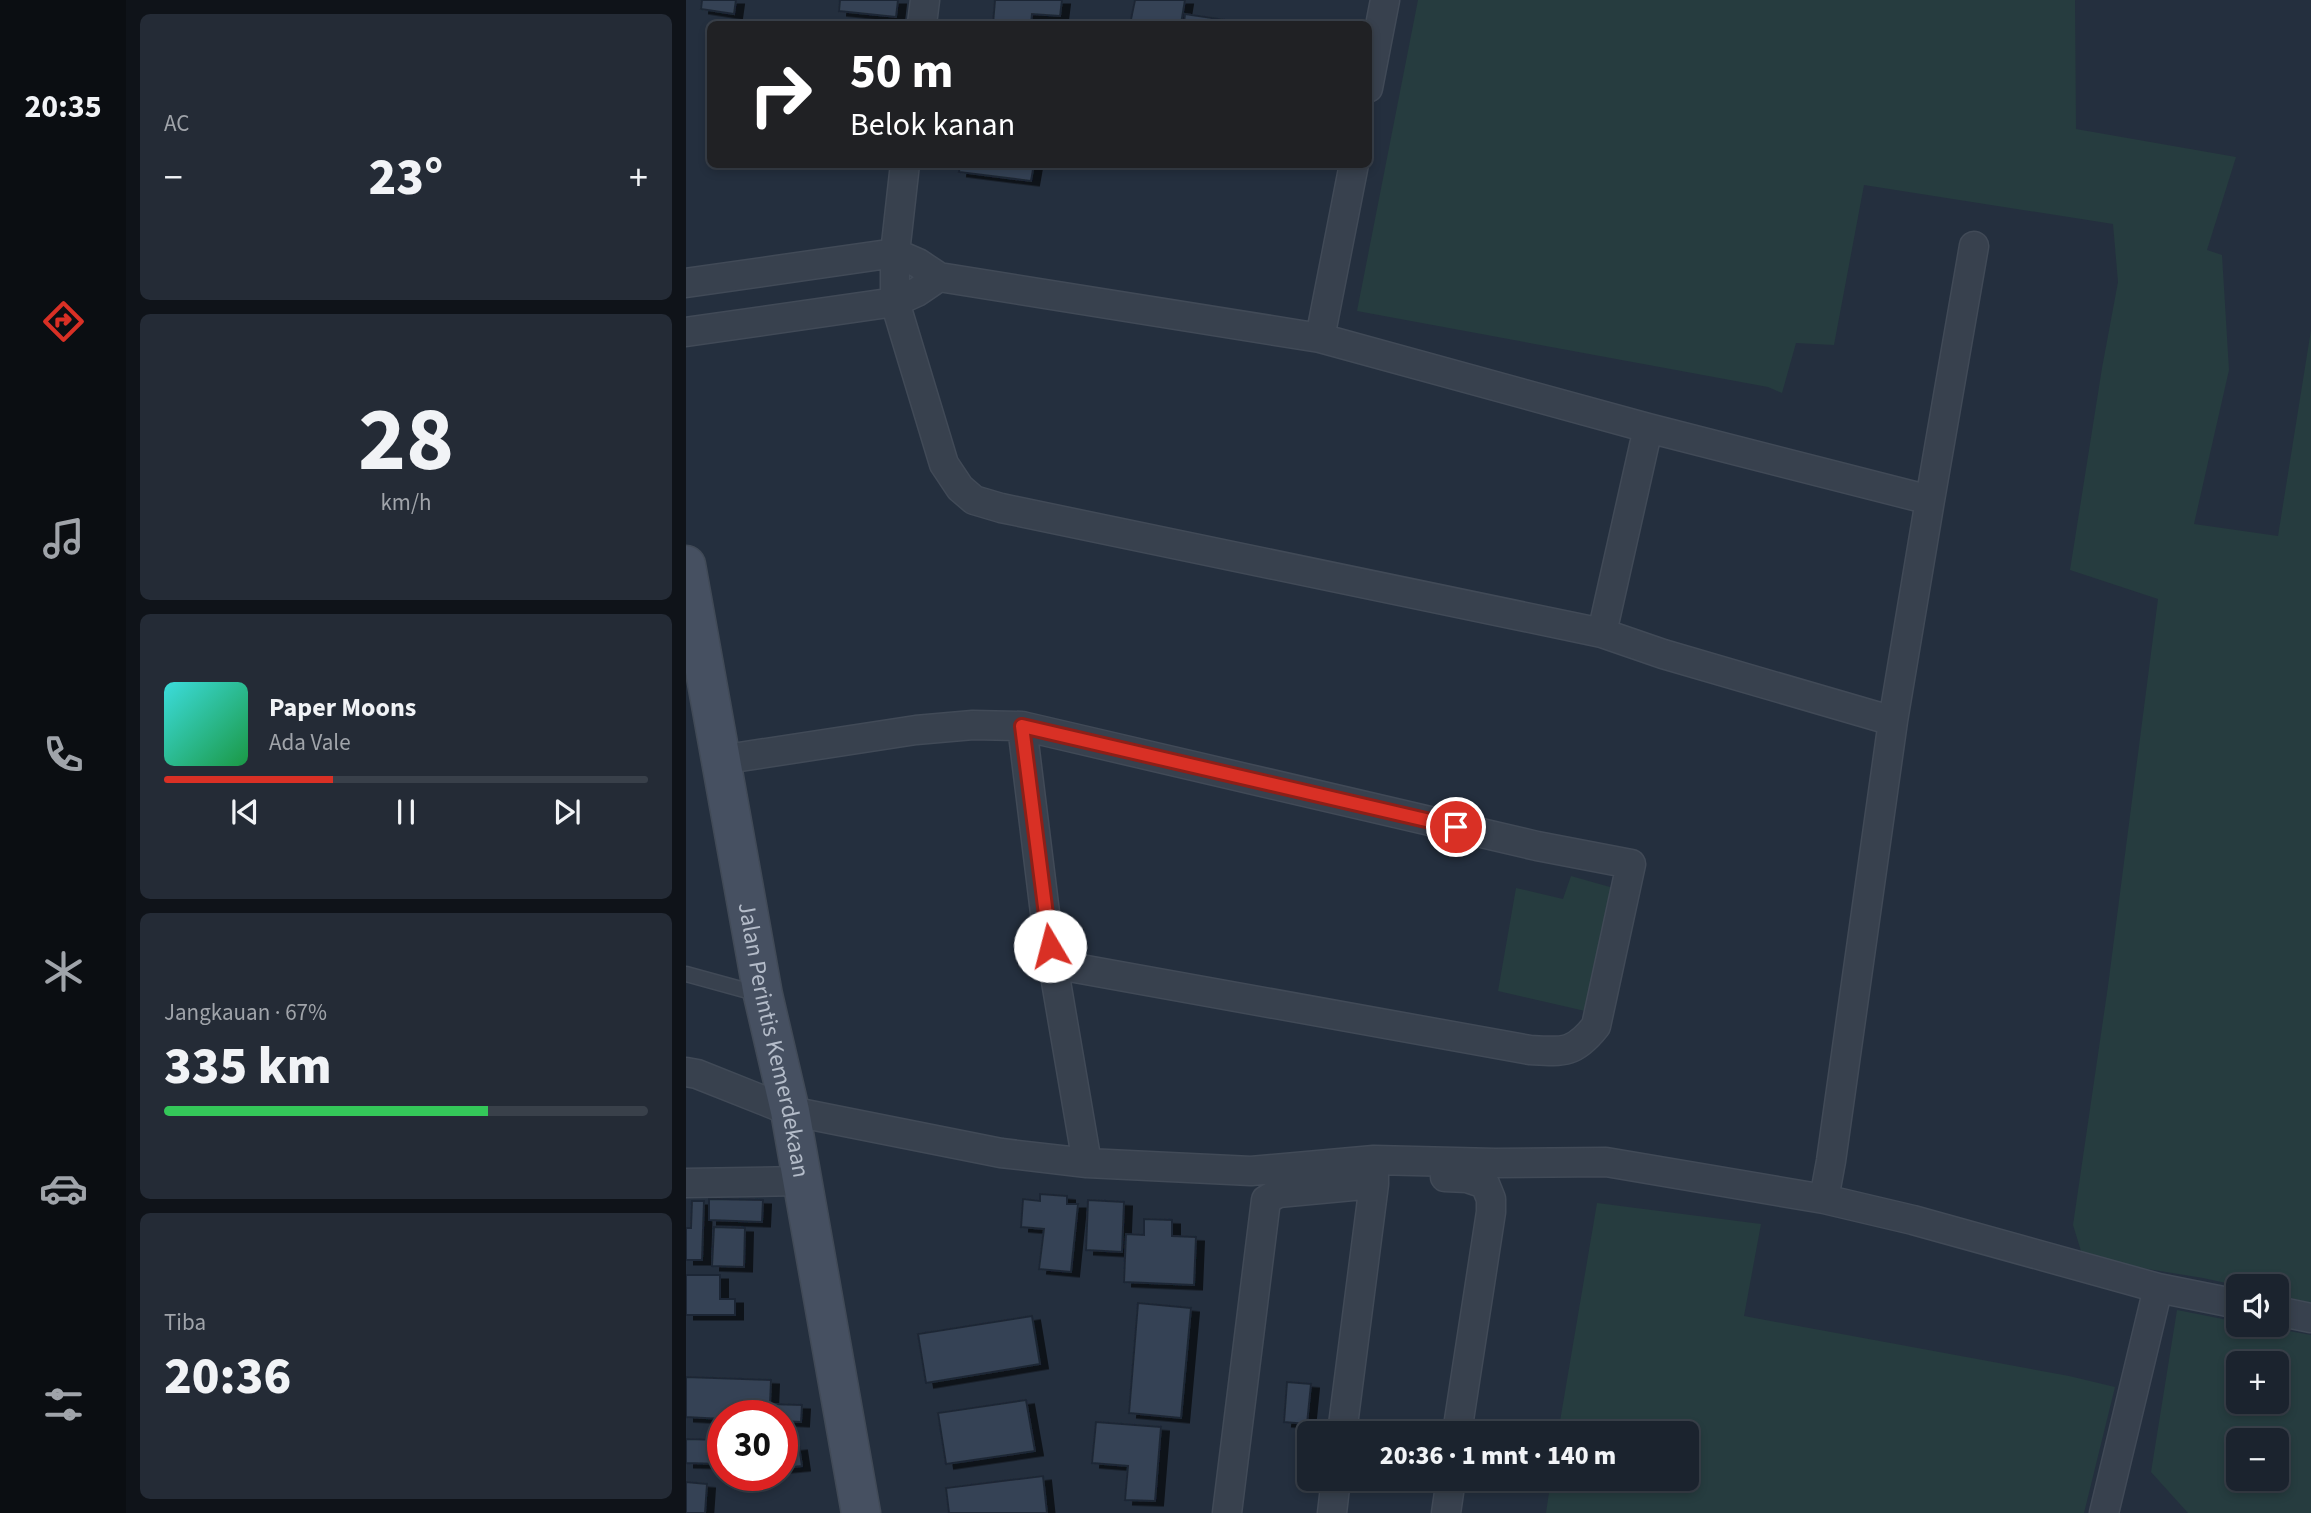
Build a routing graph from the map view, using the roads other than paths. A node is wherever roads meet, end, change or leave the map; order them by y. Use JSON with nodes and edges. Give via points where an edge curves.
{"nodes":[{"id":1,"x":925,"y":0,"type":"edge"},
{"id":2,"x":1385,"y":0,"type":"edge"},
{"id":3,"x":922,"y":21,"type":"edge"},
{"id":4,"x":1372,"y":67,"type":"edge"},
{"id":5,"x":905,"y":168,"type":"edge"},
{"id":6,"x":1353,"y":168,"type":"edge"},
{"id":7,"x":1975,"y":246,"type":"dead end"},
{"id":8,"x":895,"y":253,"type":"junction"},
{"id":9,"x":939,"y":277,"type":"junction"},
{"id":10,"x":686,"y":283,"type":"edge"},
{"id":11,"x":895,"y":302,"type":"junction"},
{"id":12,"x":686,"y":332,"type":"edge"},
{"id":13,"x":1320,"y":338,"type":"junction"},
{"id":14,"x":1648,"y":429,"type":"junction"},
{"id":15,"x":1930,"y":500,"type":"junction"},
{"id":16,"x":686,"y":565,"type":"edge"},
{"id":17,"x":1602,"y":633,"type":"junction"},
{"id":18,"x":1893,"y":721,"type":"junction"},
{"id":19,"x":1022,"y":726,"type":"junction"},
{"id":20,"x":719,"y":760,"type":"junction"},
{"id":21,"x":1053,"y":964,"type":"junction"},
{"id":22,"x":686,"y":974,"type":"edge"},
{"id":23,"x":763,"y":995,"type":"junction"},
{"id":24,"x":686,"y":1072,"type":"edge"},
{"id":25,"x":790,"y":1111,"type":"junction"},
{"id":26,"x":1087,"y":1163,"type":"junction"},
{"id":27,"x":1374,"y":1173,"type":"junction"},
{"id":28,"x":802,"y":1181,"type":"junction"},
{"id":29,"x":686,"y":1183,"type":"edge"},
{"id":30,"x":1824,"y":1199,"type":"junction"},
{"id":31,"x":2158,"y":1288,"type":"junction"},
{"id":32,"x":2226,"y":1302,"type":"edge"},
{"id":33,"x":2289,"y":1313,"type":"edge"},
{"id":34,"x":2311,"y":1318,"type":"edge"},
{"id":35,"x":1343,"y":1421,"type":"edge"},
{"id":36,"x":1459,"y":1421,"type":"edge"},
{"id":37,"x":1335,"y":1491,"type":"edge"},
{"id":38,"x":1449,"y":1491,"type":"edge"},
{"id":39,"x":861,"y":1513,"type":"edge"},
{"id":40,"x":1227,"y":1513,"type":"edge"},
{"id":41,"x":1332,"y":1513,"type":"edge"},
{"id":42,"x":1446,"y":1513,"type":"edge"},
{"id":43,"x":2104,"y":1513,"type":"edge"}],
"edges":[{"from":1,"to":3,"type":"street"},
{"from":2,"to":4,"type":"street"},
{"from":5,"to":8,"type":"street"},
{"from":6,"to":13,"type":"street"},
{"from":7,"to":15,"type":"street"},
{"from":8,"to":9,"type":"street"},
{"from":8,"to":10,"type":"street"},
{"from":8,"to":11,"type":"street"},
{"from":9,"to":11,"type":"street"},
{"from":9,"to":13,"type":"street"},
{"from":11,"to":12,"type":"street"},
{"from":11,"to":17,"type":"street","via":[[944,464],[974,500]]},
{"from":13,"to":14,"type":"street"},
{"from":14,"to":15,"type":"street"},
{"from":14,"to":17,"type":"street"},
{"from":15,"to":18,"type":"street"},
{"from":16,"to":20,"type":"street","name":"Jalan Perintis Kemerdekaan"},
{"from":17,"to":18,"type":"street"},
{"from":18,"to":30,"type":"street"},
{"from":19,"to":20,"type":"street","via":[[916,730]]},
{"from":19,"to":21,"type":"street"},
{"from":19,"to":21,"type":"street","via":[[1631,864],[1596,1027],[1578,1046],[1557,1052]]},
{"from":20,"to":23,"type":"street","name":"Jalan Perintis Kemerdekaan"},
{"from":21,"to":26,"type":"street"},
{"from":22,"to":23,"type":"lane"},
{"from":23,"to":25,"type":"street","name":"Jalan Perintis Kemerdekaan"},
{"from":24,"to":25,"type":"street"},
{"from":25,"to":26,"type":"street","via":[[1001,1153]]},
{"from":25,"to":28,"type":"street","name":"Jalan Perintis Kemerdekaan"},
{"from":26,"to":27,"type":"street"},
{"from":27,"to":30,"type":"street","via":[[1495,1163],[1606,1162]]},
{"from":27,"to":35,"type":"street"},
{"from":27,"to":36,"type":"street","via":[[1467,1178],[1489,1190],[1491,1212]]},
{"from":27,"to":40,"type":"street","via":[[1278,1193],[1266,1200]]},
{"from":28,"to":29,"type":"street"},
{"from":28,"to":39,"type":"street","name":"Jalan Perintis Kemerdekaan"},
{"from":30,"to":31,"type":"street"},
{"from":31,"to":32,"type":"street"},
{"from":31,"to":43,"type":"street"},
{"from":33,"to":34,"type":"street"},
{"from":37,"to":41,"type":"street"},
{"from":38,"to":42,"type":"street"}]}
